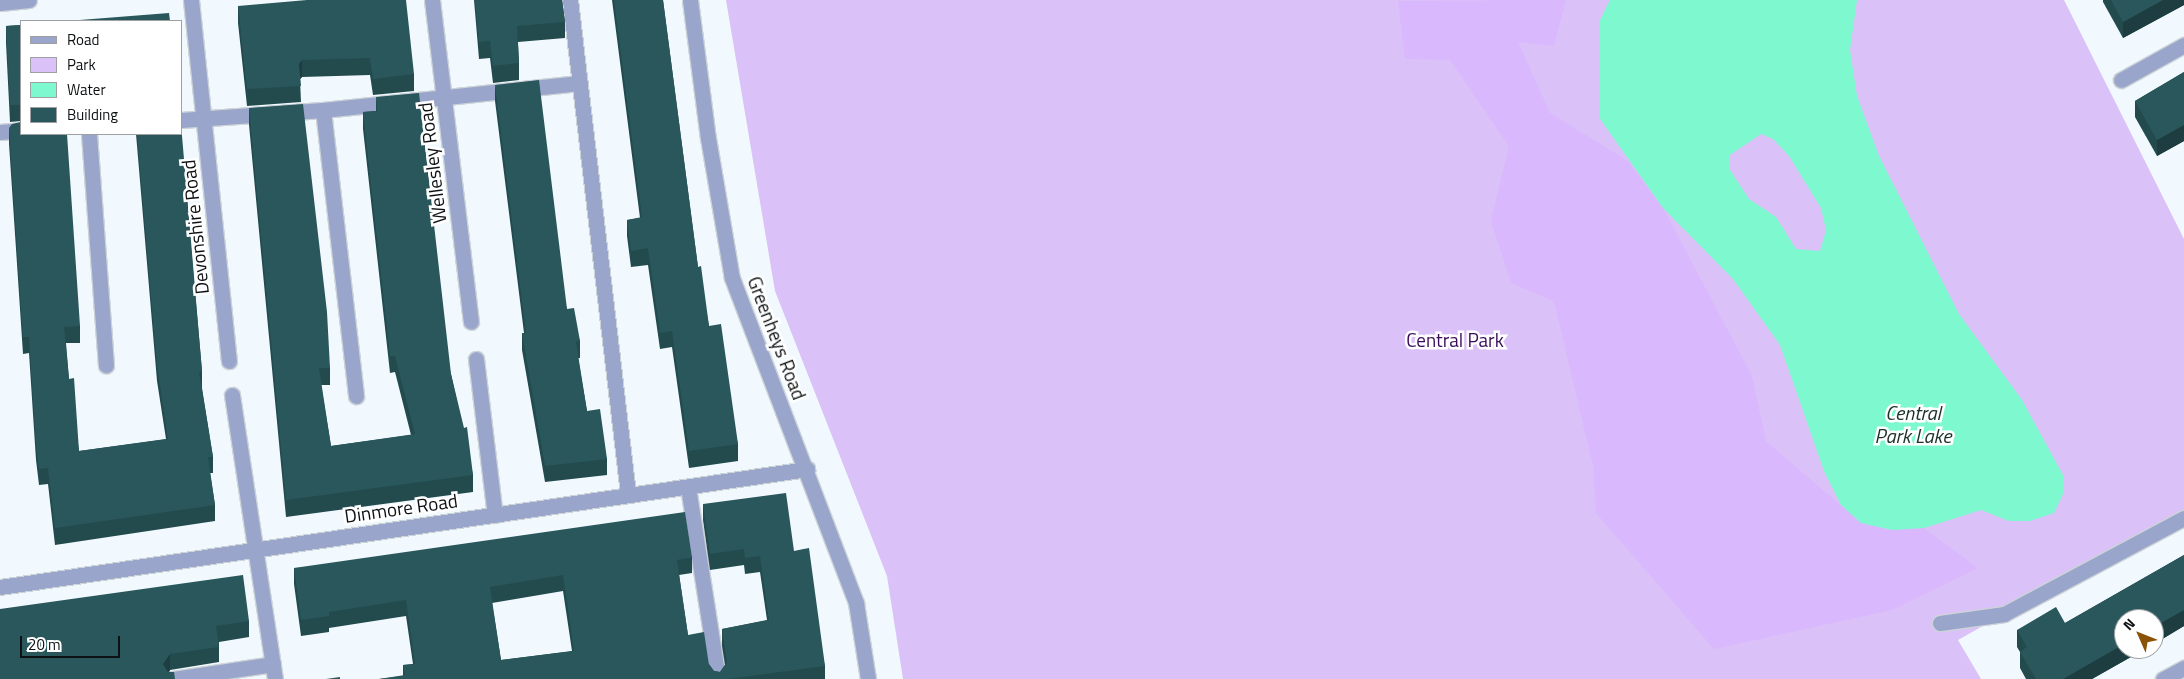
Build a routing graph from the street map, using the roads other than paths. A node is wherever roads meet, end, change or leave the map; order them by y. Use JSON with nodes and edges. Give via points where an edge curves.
{"nodes":[{"id":1,"x":29,"y":0,"type":"edge"},
{"id":2,"x":191,"y":0,"type":"edge"},
{"id":3,"x":432,"y":0,"type":"edge"},
{"id":4,"x":570,"y":0,"type":"edge"},
{"id":5,"x":690,"y":0,"type":"edge"},
{"id":6,"x":0,"y":3,"type":"edge"},
{"id":7,"x":2184,"y":45,"type":"edge"},
{"id":8,"x":2121,"y":80,"type":"dead end"},
{"id":9,"x":580,"y":83,"type":"junction"},
{"id":10,"x":444,"y":97,"type":"junction"},
{"id":11,"x":323,"y":110,"type":"junction"},
{"id":12,"x":204,"y":119,"type":"junction"},
{"id":13,"x":182,"y":120,"type":"edge"},
{"id":14,"x":20,"y":130,"type":"edge"},
{"id":15,"x":0,"y":132,"type":"edge"},
{"id":16,"x":90,"y":135,"type":"edge"},
{"id":17,"x":471,"y":322,"type":"dead end"},
{"id":18,"x":476,"y":360,"type":"dead end"},
{"id":19,"x":229,"y":361,"type":"dead end"},
{"id":20,"x":106,"y":365,"type":"dead end"},
{"id":21,"x":232,"y":395,"type":"dead end"},
{"id":22,"x":356,"y":396,"type":"dead end"},
{"id":23,"x":807,"y":469,"type":"junction"},
{"id":24,"x":688,"y":487,"type":"junction"},
{"id":25,"x":628,"y":495,"type":"junction"},
{"id":26,"x":495,"y":515,"type":"junction"},
{"id":27,"x":2184,"y":518,"type":"edge"},
{"id":28,"x":257,"y":549,"type":"junction"},
{"id":29,"x":0,"y":587,"type":"edge"},
{"id":30,"x":1940,"y":623,"type":"dead end"},
{"id":31,"x":2184,"y":668,"type":"edge"},
{"id":32,"x":274,"y":672,"type":"edge"},
{"id":33,"x":172,"y":679,"type":"edge"},
{"id":34,"x":718,"y":679,"type":"edge"},
{"id":35,"x":868,"y":679,"type":"edge"},
{"id":36,"x":2164,"y":679,"type":"edge"}],
"edges":[{"from":1,"to":6,"type":"street"},
{"from":2,"to":12,"type":"street","name":"Devonshire Road"},
{"from":3,"to":10,"type":"street","name":"Wellesley Road"},
{"from":4,"to":9,"type":"street"},
{"from":5,"to":23,"type":"street","name":"Greenheys Road","via":[[708,138],[732,278]]},
{"from":7,"to":8,"type":"street"},
{"from":9,"to":10,"type":"street"},
{"from":9,"to":25,"type":"street"},
{"from":10,"to":11,"type":"street"},
{"from":10,"to":17,"type":"street","name":"Wellesley Road"},
{"from":11,"to":12,"type":"street"},
{"from":11,"to":22,"type":"street"},
{"from":12,"to":13,"type":"street"},
{"from":12,"to":19,"type":"street","name":"Devonshire Road"},
{"from":14,"to":15,"type":"street"},
{"from":16,"to":20,"type":"street"},
{"from":18,"to":26,"type":"street"},
{"from":21,"to":28,"type":"street"},
{"from":23,"to":24,"type":"street","name":"Dinmore Road"},
{"from":23,"to":35,"type":"street","name":"Greenheys Road","via":[[856,603]]},
{"from":24,"to":25,"type":"street","name":"Dinmore Road"},
{"from":24,"to":34,"type":"street"},
{"from":25,"to":26,"type":"street","name":"Dinmore Road"},
{"from":26,"to":28,"type":"street","name":"Dinmore Road"},
{"from":27,"to":30,"type":"street","via":[[2004,614]]},
{"from":28,"to":29,"type":"street","name":"Dinmore Road"},
{"from":28,"to":32,"type":"street"},
{"from":31,"to":36,"type":"street"},
{"from":32,"to":33,"type":"street"}]}
